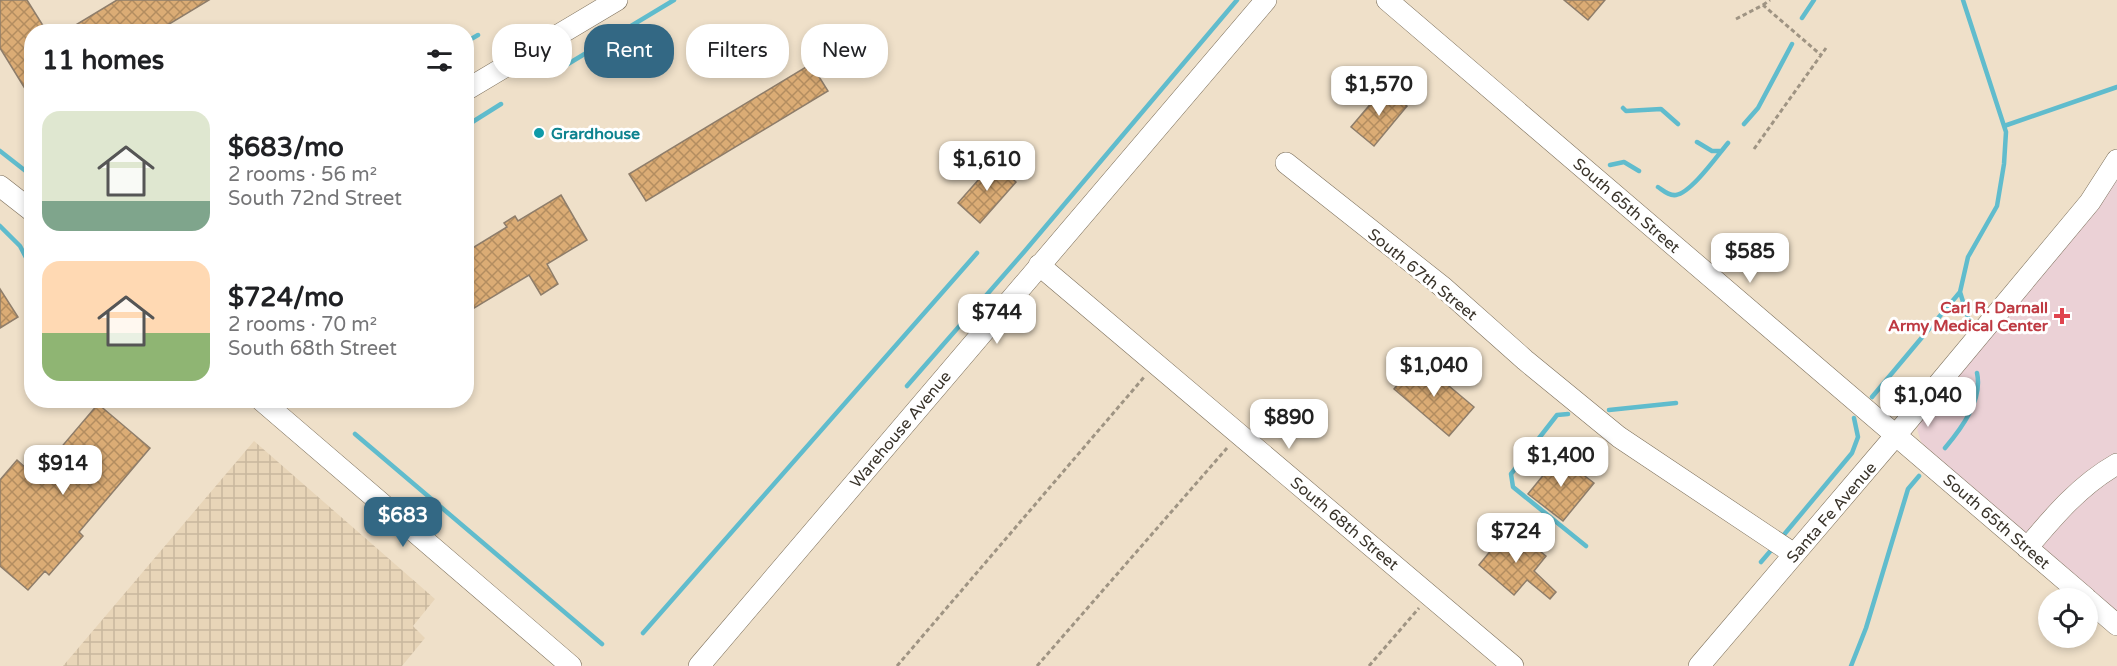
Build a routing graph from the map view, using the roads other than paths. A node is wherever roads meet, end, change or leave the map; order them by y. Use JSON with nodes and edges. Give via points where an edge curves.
{"nodes":[{"id":1,"x":617,"y":0,"type":"edge"},
{"id":2,"x":1266,"y":0,"type":"edge"},
{"id":3,"x":1387,"y":0,"type":"edge"},
{"id":4,"x":474,"y":85,"type":"edge"},
{"id":5,"x":2117,"y":160,"type":"edge"},
{"id":6,"x":1286,"y":163,"type":"dead end"},
{"id":7,"x":0,"y":186,"type":"edge"},
{"id":8,"x":24,"y":205,"type":"edge"},
{"id":9,"x":1039,"y":266,"type":"junction"},
{"id":10,"x":270,"y":408,"type":"edge"},
{"id":11,"x":1896,"y":435,"type":"junction"},
{"id":12,"x":2117,"y":464,"type":"edge"},
{"id":13,"x":2027,"y":548,"type":"junction"},
{"id":14,"x":1794,"y":554,"type":"junction"},
{"id":15,"x":2074,"y":588,"type":"edge"},
{"id":16,"x":2098,"y":609,"type":"edge"},
{"id":17,"x":2117,"y":625,"type":"edge"},
{"id":18,"x":571,"y":666,"type":"edge"},
{"id":19,"x":699,"y":666,"type":"edge"},
{"id":20,"x":1513,"y":666,"type":"edge"},
{"id":21,"x":1700,"y":666,"type":"edge"}],
"edges":[{"from":1,"to":4,"type":"street"},
{"from":2,"to":9,"type":"street","name":"Warehouse Avenue"},
{"from":3,"to":11,"type":"street","name":"South 65th Street"},
{"from":5,"to":11,"type":"street","name":"Santa Fe Avenue","via":[[2090,202]]},
{"from":6,"to":14,"type":"street","name":"South 67th Street","via":[[1444,288],[1619,438]]},
{"from":7,"to":8,"type":"street"},
{"from":9,"to":19,"type":"street","name":"Warehouse Avenue"},
{"from":9,"to":20,"type":"street","name":"South 68th Street"},
{"from":10,"to":18,"type":"street"},
{"from":11,"to":13,"type":"street","name":"South 65th Street"},
{"from":11,"to":14,"type":"street","name":"Santa Fe Avenue"},
{"from":12,"to":13,"type":"street","via":[[2075,494]]},
{"from":13,"to":15,"type":"street","name":"South 65th Street"},
{"from":14,"to":21,"type":"street","name":"Santa Fe Avenue"},
{"from":16,"to":17,"type":"street","name":"South 65th Street"}]}
